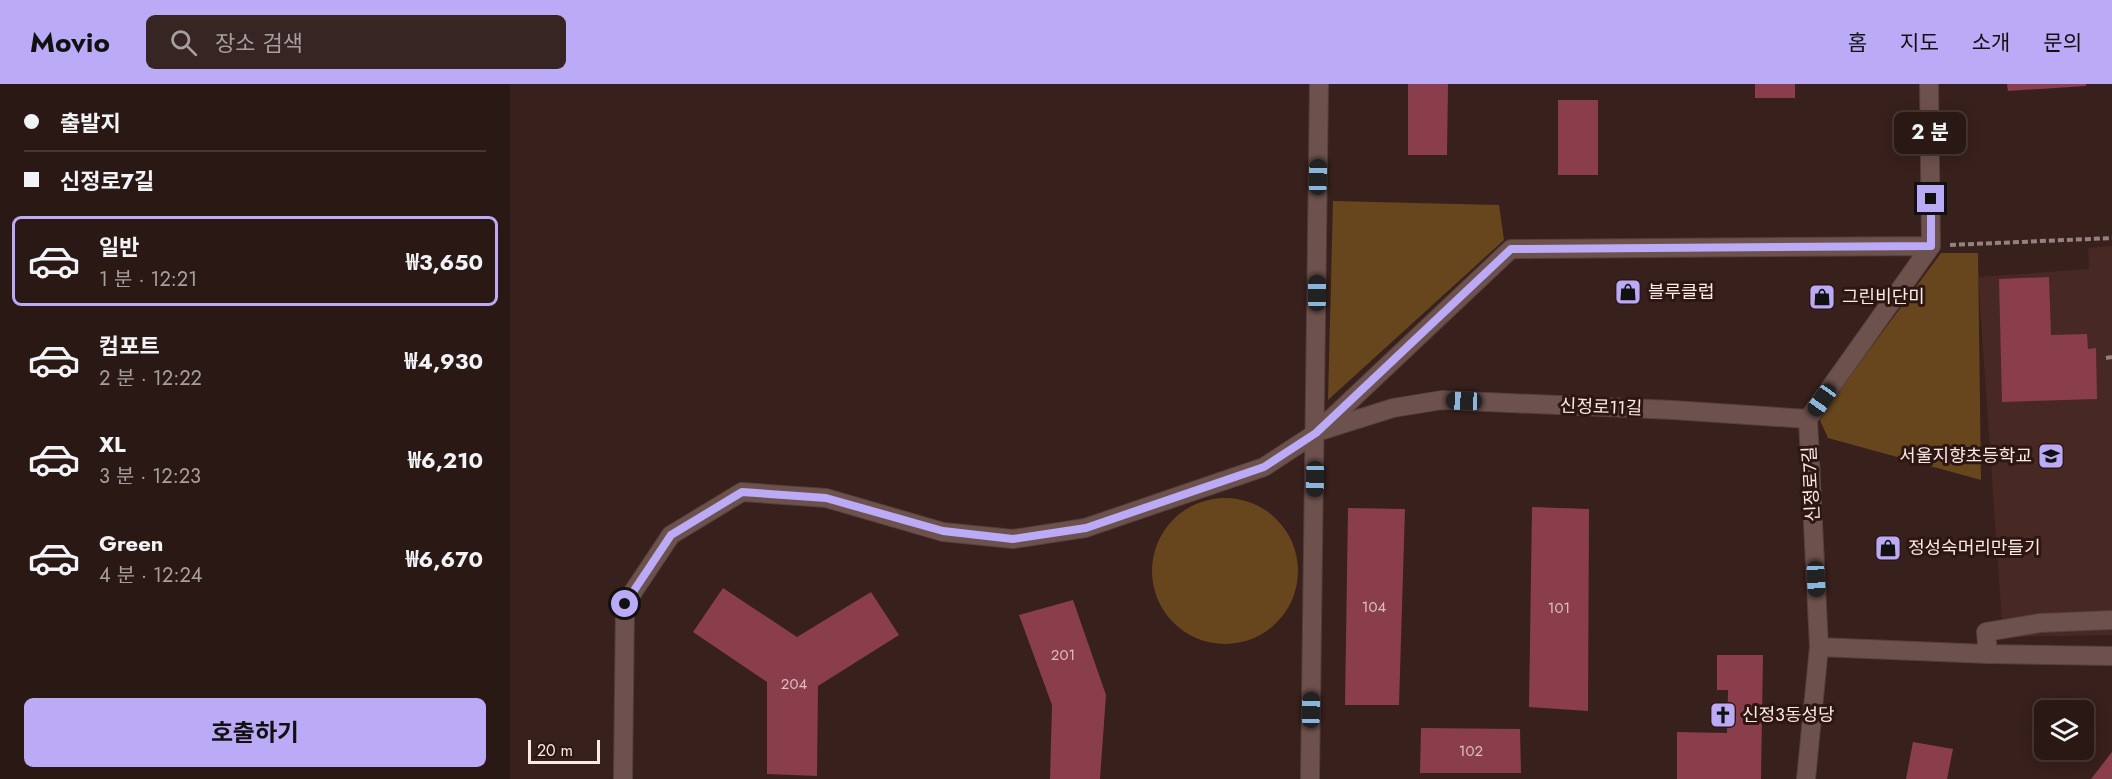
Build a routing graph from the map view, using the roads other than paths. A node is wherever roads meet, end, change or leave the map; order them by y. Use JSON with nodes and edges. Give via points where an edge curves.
{"nodes":[{"id":1,"x":1319,"y":84,"type":"edge"},
{"id":2,"x":1929,"y":84,"type":"edge"},
{"id":3,"x":1931,"y":246,"type":"junction"},
{"id":4,"x":1808,"y":419,"type":"junction"},
{"id":5,"x":1316,"y":433,"type":"junction"},
{"id":6,"x":2112,"y":620,"type":"edge"},
{"id":7,"x":1819,"y":647,"type":"junction"},
{"id":8,"x":1988,"y":654,"type":"junction"},
{"id":9,"x":2112,"y":656,"type":"edge"},
{"id":10,"x":623,"y":779,"type":"edge"},
{"id":11,"x":1310,"y":779,"type":"edge"},
{"id":12,"x":1806,"y":779,"type":"edge"}],
"edges":[{"from":1,"to":5,"type":"street"},
{"from":2,"to":3,"type":"street"},
{"from":3,"to":4,"type":"street"},
{"from":3,"to":5,"type":"street","via":[[1511,249]]},
{"from":4,"to":5,"type":"street","name":"신정로11길","via":[[1442,400],[1393,408]]},
{"from":4,"to":7,"type":"street","name":"신정로7길"},
{"from":5,"to":10,"type":"street","via":[[1264,467],[1086,528],[1013,539],[943,531],[826,498],[742,492],[671,535],[625,604]]},
{"from":5,"to":11,"type":"street"},
{"from":6,"to":8,"type":"street","via":[[2040,623],[1986,633]]},
{"from":7,"to":8,"type":"street"},
{"from":7,"to":12,"type":"street","name":"신정로7길"},
{"from":8,"to":9,"type":"street"}]}
